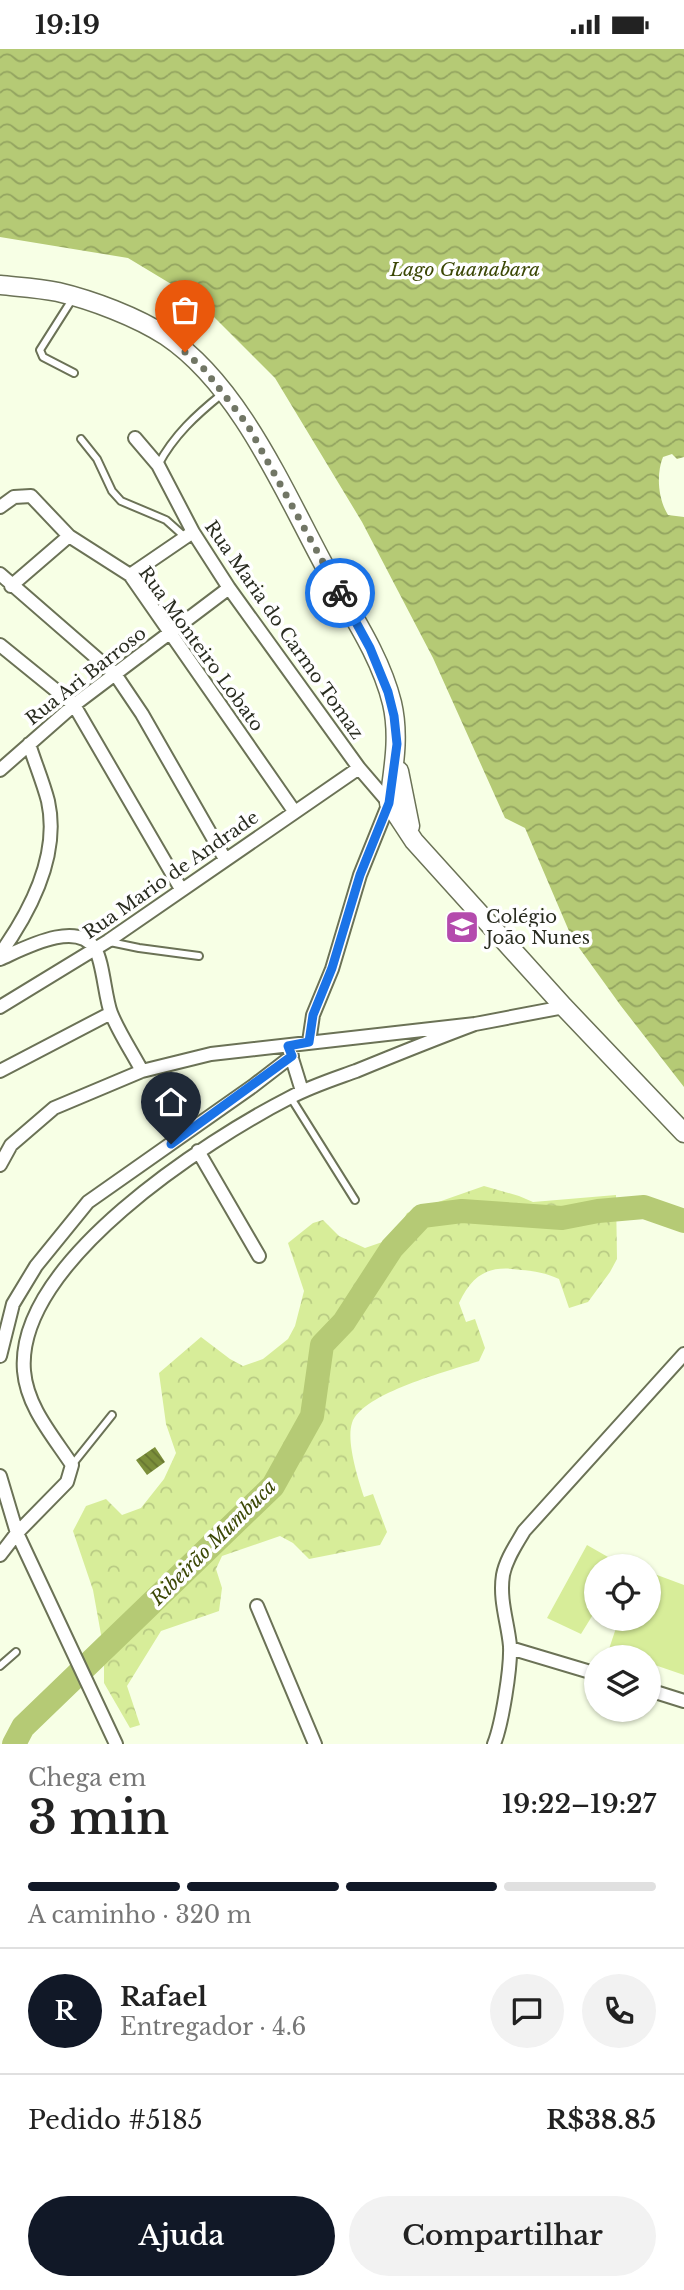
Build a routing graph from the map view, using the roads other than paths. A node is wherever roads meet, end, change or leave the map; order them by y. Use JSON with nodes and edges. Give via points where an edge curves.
{"nodes":[{"id":1,"x":0,"y":285,"type":"edge"},
{"id":2,"x":74,"y":297,"type":"junction"},
{"id":3,"x":74,"y":373,"type":"dead end"},
{"id":4,"x":224,"y":393,"type":"junction"},
{"id":5,"x":135,"y":438,"type":"dead end"},
{"id":6,"x":81,"y":439,"type":"dead end"},
{"id":7,"x":158,"y":465,"type":"junction"},
{"id":8,"x":0,"y":507,"type":"edge"},
{"id":9,"x":189,"y":534,"type":"junction"},
{"id":10,"x":69,"y":536,"type":"junction"},
{"id":11,"x":0,"y":574,"type":"edge"},
{"id":12,"x":130,"y":575,"type":"junction"},
{"id":13,"x":11,"y":586,"type":"junction"},
{"id":14,"x":229,"y":588,"type":"junction"},
{"id":15,"x":170,"y":633,"type":"junction"},
{"id":16,"x":0,"y":645,"type":"edge"},
{"id":17,"x":115,"y":674,"type":"junction"},
{"id":18,"x":74,"y":705,"type":"junction"},
{"id":19,"x":29,"y":744,"type":"junction"},
{"id":20,"x":397,"y":744,"type":"junction"},
{"id":21,"x":359,"y":768,"type":"junction"},
{"id":22,"x":0,"y":769,"type":"edge"},
{"id":23,"x":389,"y":803,"type":"junction"},
{"id":24,"x":294,"y":811,"type":"junction"},
{"id":25,"x":414,"y":841,"type":"junction"},
{"id":26,"x":225,"y":859,"type":"junction"},
{"id":27,"x":181,"y":889,"type":"junction"},
{"id":28,"x":108,"y":941,"type":"junction"},
{"id":29,"x":95,"y":949,"type":"junction"},
{"id":30,"x":199,"y":955,"type":"dead end"},
{"id":31,"x":0,"y":956,"type":"edge"},
{"id":32,"x":0,"y":1007,"type":"edge"},
{"id":33,"x":564,"y":1007,"type":"junction"},
{"id":34,"x":111,"y":1013,"type":"junction"},
{"id":35,"x":475,"y":1024,"type":"junction"},
{"id":36,"x":309,"y":1042,"type":"junction"},
{"id":37,"x":290,"y":1051,"type":"junction"},
{"id":38,"x":0,"y":1071,"type":"edge"},
{"id":39,"x":142,"y":1071,"type":"junction"},
{"id":40,"x":296,"y":1094,"type":"junction"},
{"id":41,"x":684,"y":1133,"type":"edge"},
{"id":42,"x":198,"y":1151,"type":"junction"},
{"id":43,"x":0,"y":1165,"type":"edge"},
{"id":44,"x":355,"y":1200,"type":"dead end"},
{"id":45,"x":259,"y":1256,"type":"dead end"},
{"id":46,"x":684,"y":1354,"type":"edge"},
{"id":47,"x":0,"y":1356,"type":"edge"},
{"id":48,"x":112,"y":1415,"type":"dead end"},
{"id":49,"x":72,"y":1465,"type":"junction"},
{"id":50,"x":0,"y":1476,"type":"edge"},
{"id":51,"x":17,"y":1533,"type":"junction"},
{"id":52,"x":0,"y":1555,"type":"edge"},
{"id":53,"x":257,"y":1606,"type":"dead end"},
{"id":54,"x":510,"y":1648,"type":"junction"},
{"id":55,"x":16,"y":1652,"type":"dead end"},
{"id":56,"x":0,"y":1666,"type":"edge"},
{"id":57,"x":584,"y":1670,"type":"edge"},
{"id":58,"x":661,"y":1694,"type":"edge"},
{"id":59,"x":684,"y":1701,"type":"edge"},
{"id":60,"x":116,"y":1744,"type":"edge"},
{"id":61,"x":315,"y":1744,"type":"edge"},
{"id":62,"x":494,"y":1744,"type":"edge"}],
"edges":[{"from":1,"to":2,"type":"main road"},
{"from":2,"to":3,"type":"lane","via":[[40,350],[43,357]]},
{"from":2,"to":4,"type":"main road","via":[[165,336]]},
{"from":4,"to":7,"type":"lane","via":[[193,418]]},
{"from":4,"to":20,"type":"main road","via":[[247,424],[370,648],[388,692]]},
{"from":5,"to":7,"type":"street","name":"Rua Maria do Carmo Tomaz"},
{"from":6,"to":9,"type":"lane","via":[[121,501]]},
{"from":7,"to":9,"type":"street","name":"Rua Maria do Carmo Tomaz"},
{"from":8,"to":10,"type":"street","name":"Rua Monteiro Lobato","via":[[14,497],[31,496]]},
{"from":9,"to":12,"type":"street"},
{"from":9,"to":14,"type":"street","name":"Rua Maria do Carmo Tomaz"},
{"from":10,"to":12,"type":"street","name":"Rua Monteiro Lobato"},
{"from":10,"to":13,"type":"street"},
{"from":11,"to":13,"type":"street"},
{"from":12,"to":15,"type":"street","name":"Rua Monteiro Lobato"},
{"from":13,"to":17,"type":"street"},
{"from":14,"to":15,"type":"street","name":"Rua Ari Barroso"},
{"from":14,"to":21,"type":"street","name":"Rua Maria do Carmo Tomaz"},
{"from":15,"to":17,"type":"street","name":"Rua Ari Barroso"},
{"from":15,"to":24,"type":"street","name":"Rua Monteiro Lobato"},
{"from":16,"to":18,"type":"street"},
{"from":17,"to":18,"type":"street","name":"Rua Ari Barroso"},
{"from":17,"to":26,"type":"street"},
{"from":18,"to":19,"type":"street","name":"Rua Ari Barroso"},
{"from":18,"to":27,"type":"street"},
{"from":19,"to":22,"type":"street","name":"Rua Ari Barroso"},
{"from":19,"to":31,"type":"street","via":[[48,803],[50,831],[33,900]]},
{"from":20,"to":23,"type":"main road"},
{"from":20,"to":25,"type":"main road","via":[[401,792]]},
{"from":21,"to":23,"type":"street","name":"Rua Maria do Carmo Tomaz"},
{"from":21,"to":24,"type":"street","name":"Rua Mario de Andrade"},
{"from":23,"to":25,"type":"main road"},
{"from":23,"to":36,"type":"street","via":[[313,1015]]},
{"from":24,"to":26,"type":"street","name":"Rua Mario de Andrade"},
{"from":25,"to":33,"type":"main road"},
{"from":26,"to":27,"type":"street","name":"Rua Mario de Andrade"},
{"from":27,"to":28,"type":"street","name":"Rua Mario de Andrade"},
{"from":28,"to":29,"type":"street","name":"Rua Mario de Andrade"},
{"from":28,"to":30,"type":"lane"},
{"from":29,"to":31,"type":"street","via":[[72,935]]},
{"from":29,"to":32,"type":"street","name":"Rua Mario de Andrade"},
{"from":29,"to":34,"type":"street"},
{"from":33,"to":35,"type":"street"},
{"from":33,"to":41,"type":"main road"},
{"from":34,"to":38,"type":"street"},
{"from":34,"to":39,"type":"street"},
{"from":35,"to":36,"type":"street"},
{"from":35,"to":40,"type":"street"},
{"from":36,"to":37,"type":"street"},
{"from":37,"to":39,"type":"street","via":[[211,1054]]},
{"from":37,"to":40,"type":"street"},
{"from":37,"to":47,"type":"street","via":[[253,1086],[88,1202],[36,1266],[13,1304]]},
{"from":39,"to":43,"type":"street","via":[[54,1108],[11,1145]]},
{"from":40,"to":42,"type":"street"},
{"from":40,"to":44,"type":"lane"},
{"from":42,"to":45,"type":"street"},
{"from":42,"to":49,"type":"street","via":[[96,1233],[62,1274],[27,1332],[24,1369],[28,1391],[34,1408]]},
{"from":46,"to":54,"type":"street","via":[[524,1531],[503,1575]]},
{"from":48,"to":49,"type":"lane"},
{"from":49,"to":51,"type":"street","via":[[67,1482]]},
{"from":50,"to":51,"type":"street"},
{"from":51,"to":52,"type":"street"},
{"from":51,"to":60,"type":"street"},
{"from":53,"to":61,"type":"street"},
{"from":54,"to":57,"type":"street"},
{"from":54,"to":62,"type":"street"},
{"from":55,"to":56,"type":"lane"},
{"from":58,"to":59,"type":"street"}]}
